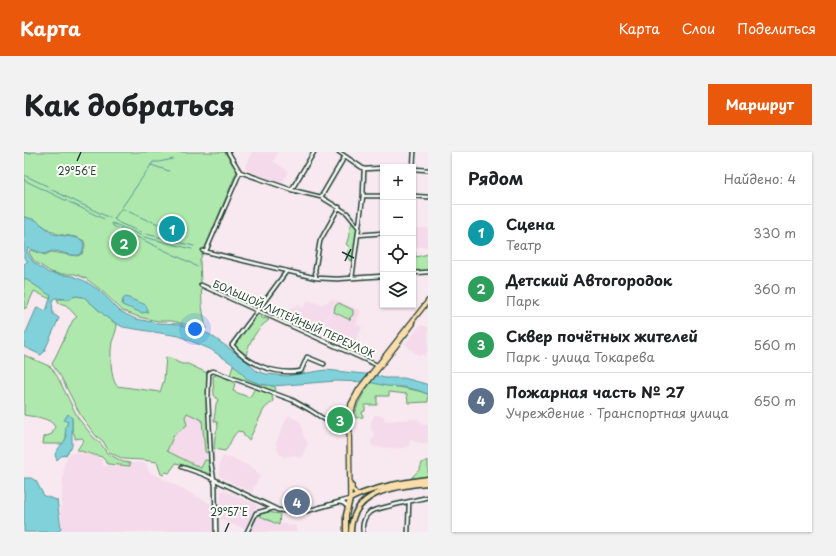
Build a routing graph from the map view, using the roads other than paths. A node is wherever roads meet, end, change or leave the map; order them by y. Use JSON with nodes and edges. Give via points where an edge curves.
{"nodes":[{"id":1,"x":228,"y":152,"type":"edge"},
{"id":2,"x":314,"y":152,"type":"edge"},
{"id":3,"x":338,"y":152,"type":"edge"},
{"id":4,"x":414,"y":152,"type":"edge"},
{"id":5,"x":345,"y":156,"type":"junction"},
{"id":6,"x":413,"y":164,"type":"edge"},
{"id":7,"x":380,"y":168,"type":"edge"},
{"id":8,"x":416,"y":168,"type":"edge"},
{"id":9,"x":364,"y":169,"type":"junction"},
{"id":10,"x":428,"y":170,"type":"edge"},
{"id":11,"x":240,"y":172,"type":"junction"},
{"id":12,"x":292,"y":190,"type":"junction"},
{"id":13,"x":364,"y":196,"type":"junction"},
{"id":14,"x":380,"y":196,"type":"edge"},
{"id":15,"x":416,"y":196,"type":"edge"},
{"id":16,"x":428,"y":196,"type":"edge"},
{"id":17,"x":321,"y":198,"type":"junction"},
{"id":18,"x":339,"y":207,"type":"junction"},
{"id":19,"x":359,"y":228,"type":"junction"},
{"id":20,"x":380,"y":233,"type":"edge"},
{"id":21,"x":358,"y":235,"type":"junction"},
{"id":22,"x":286,"y":272,"type":"junction"},
{"id":23,"x":428,"y":272,"type":"edge"},
{"id":24,"x":416,"y":273,"type":"edge"},
{"id":25,"x":380,"y":276,"type":"edge"},
{"id":26,"x":316,"y":278,"type":"junction"},
{"id":27,"x":352,"y":278,"type":"junction"},
{"id":28,"x":201,"y":285,"type":"dead end"},
{"id":29,"x":428,"y":301,"type":"edge"},
{"id":30,"x":428,"y":305,"type":"edge"},
{"id":31,"x":258,"y":311,"type":"junction"},
{"id":32,"x":324,"y":364,"type":"dead end"},
{"id":33,"x":379,"y":366,"type":"junction"},
{"id":34,"x":349,"y":432,"type":"junction"},
{"id":35,"x":182,"y":467,"type":"dead end"},
{"id":36,"x":214,"y":480,"type":"junction"},
{"id":37,"x":428,"y":480,"type":"edge"},
{"id":38,"x":428,"y":483,"type":"edge"},
{"id":39,"x":357,"y":495,"type":"junction"},
{"id":40,"x":428,"y":497,"type":"edge"},
{"id":41,"x":350,"y":499,"type":"junction"},
{"id":42,"x":336,"y":502,"type":"junction"},
{"id":43,"x":409,"y":503,"type":"junction"},
{"id":44,"x":348,"y":506,"type":"junction"},
{"id":45,"x":359,"y":506,"type":"junction"},
{"id":46,"x":274,"y":508,"type":"junction"},
{"id":47,"x":356,"y":510,"type":"junction"},
{"id":48,"x":216,"y":532,"type":"edge"},
{"id":49,"x":247,"y":532,"type":"edge"},
{"id":50,"x":346,"y":532,"type":"edge"},
{"id":51,"x":351,"y":532,"type":"edge"},
{"id":52,"x":362,"y":532,"type":"edge"},
{"id":53,"x":408,"y":532,"type":"edge"}],
"edges":[{"from":1,"to":11,"type":"street"},
{"from":2,"to":12,"type":"street"},
{"from":3,"to":5,"type":"street"},
{"from":4,"to":6,"type":"street"},
{"from":5,"to":9,"type":"street"},
{"from":5,"to":17,"type":"street"},
{"from":7,"to":9,"type":"street"},
{"from":8,"to":10,"type":"street"},
{"from":9,"to":13,"type":"street"},
{"from":11,"to":12,"type":"street"},
{"from":11,"to":22,"type":"street","via":[[204,251]]},
{"from":12,"to":17,"type":"street"},
{"from":13,"to":14,"type":"street"},
{"from":13,"to":19,"type":"street"},
{"from":15,"to":16,"type":"street"},
{"from":17,"to":18,"type":"street"},
{"from":18,"to":19,"type":"street"},
{"from":18,"to":26,"type":"street","via":[[320,241],[314,273]]},
{"from":19,"to":21,"type":"street"},
{"from":20,"to":21,"type":"street"},
{"from":21,"to":27,"type":"street"},
{"from":22,"to":26,"type":"street"},
{"from":22,"to":31,"type":"street"},
{"from":23,"to":24,"type":"street"},
{"from":25,"to":27,"type":"street"},
{"from":26,"to":27,"type":"street"},
{"from":28,"to":31,"type":"street","name":"БОЛЬШОЙ ЛИТЕЙНЫЙ ПЕРЕУЛОК"},
{"from":29,"to":33,"type":"main road"},
{"from":30,"to":33,"type":"main road"},
{"from":31,"to":32,"type":"street","via":[[232,345],[238,352],[258,365],[287,372],[301,371],[307,357]]},
{"from":31,"to":33,"type":"street","name":"БОЛЬШОЙ ЛИТЕЙНЫЙ ПЕРЕУЛОК"},
{"from":33,"to":34,"type":"main road","via":[[353,406]]},
{"from":34,"to":36,"type":"street","via":[[344,432],[292,400],[212,372],[208,379]]},
{"from":34,"to":39,"type":"main road","via":[[352,489]]},
{"from":34,"to":41,"type":"main road"},
{"from":35,"to":36,"type":"street"},
{"from":36,"to":46,"type":"street"},
{"from":36,"to":48,"type":"street"},
{"from":37,"to":39,"type":"highway","via":[[407,482]]},
{"from":38,"to":45,"type":"highway","via":[[376,493],[366,498]]},
{"from":39,"to":41,"type":"highway"},
{"from":39,"to":45,"type":"highway"},
{"from":40,"to":43,"type":"street"},
{"from":41,"to":42,"type":"street"},
{"from":41,"to":44,"type":"highway"},
{"from":42,"to":44,"type":"street"},
{"from":42,"to":46,"type":"street","via":[[308,511],[285,511]]},
{"from":43,"to":52,"type":"street","via":[[373,510],[364,521]]},
{"from":43,"to":53,"type":"street"},
{"from":44,"to":47,"type":"highway","via":[[351,512]]},
{"from":44,"to":50,"type":"highway"},
{"from":45,"to":47,"type":"highway"},
{"from":46,"to":49,"type":"street","via":[[256,513]]},
{"from":47,"to":51,"type":"highway"}]}
